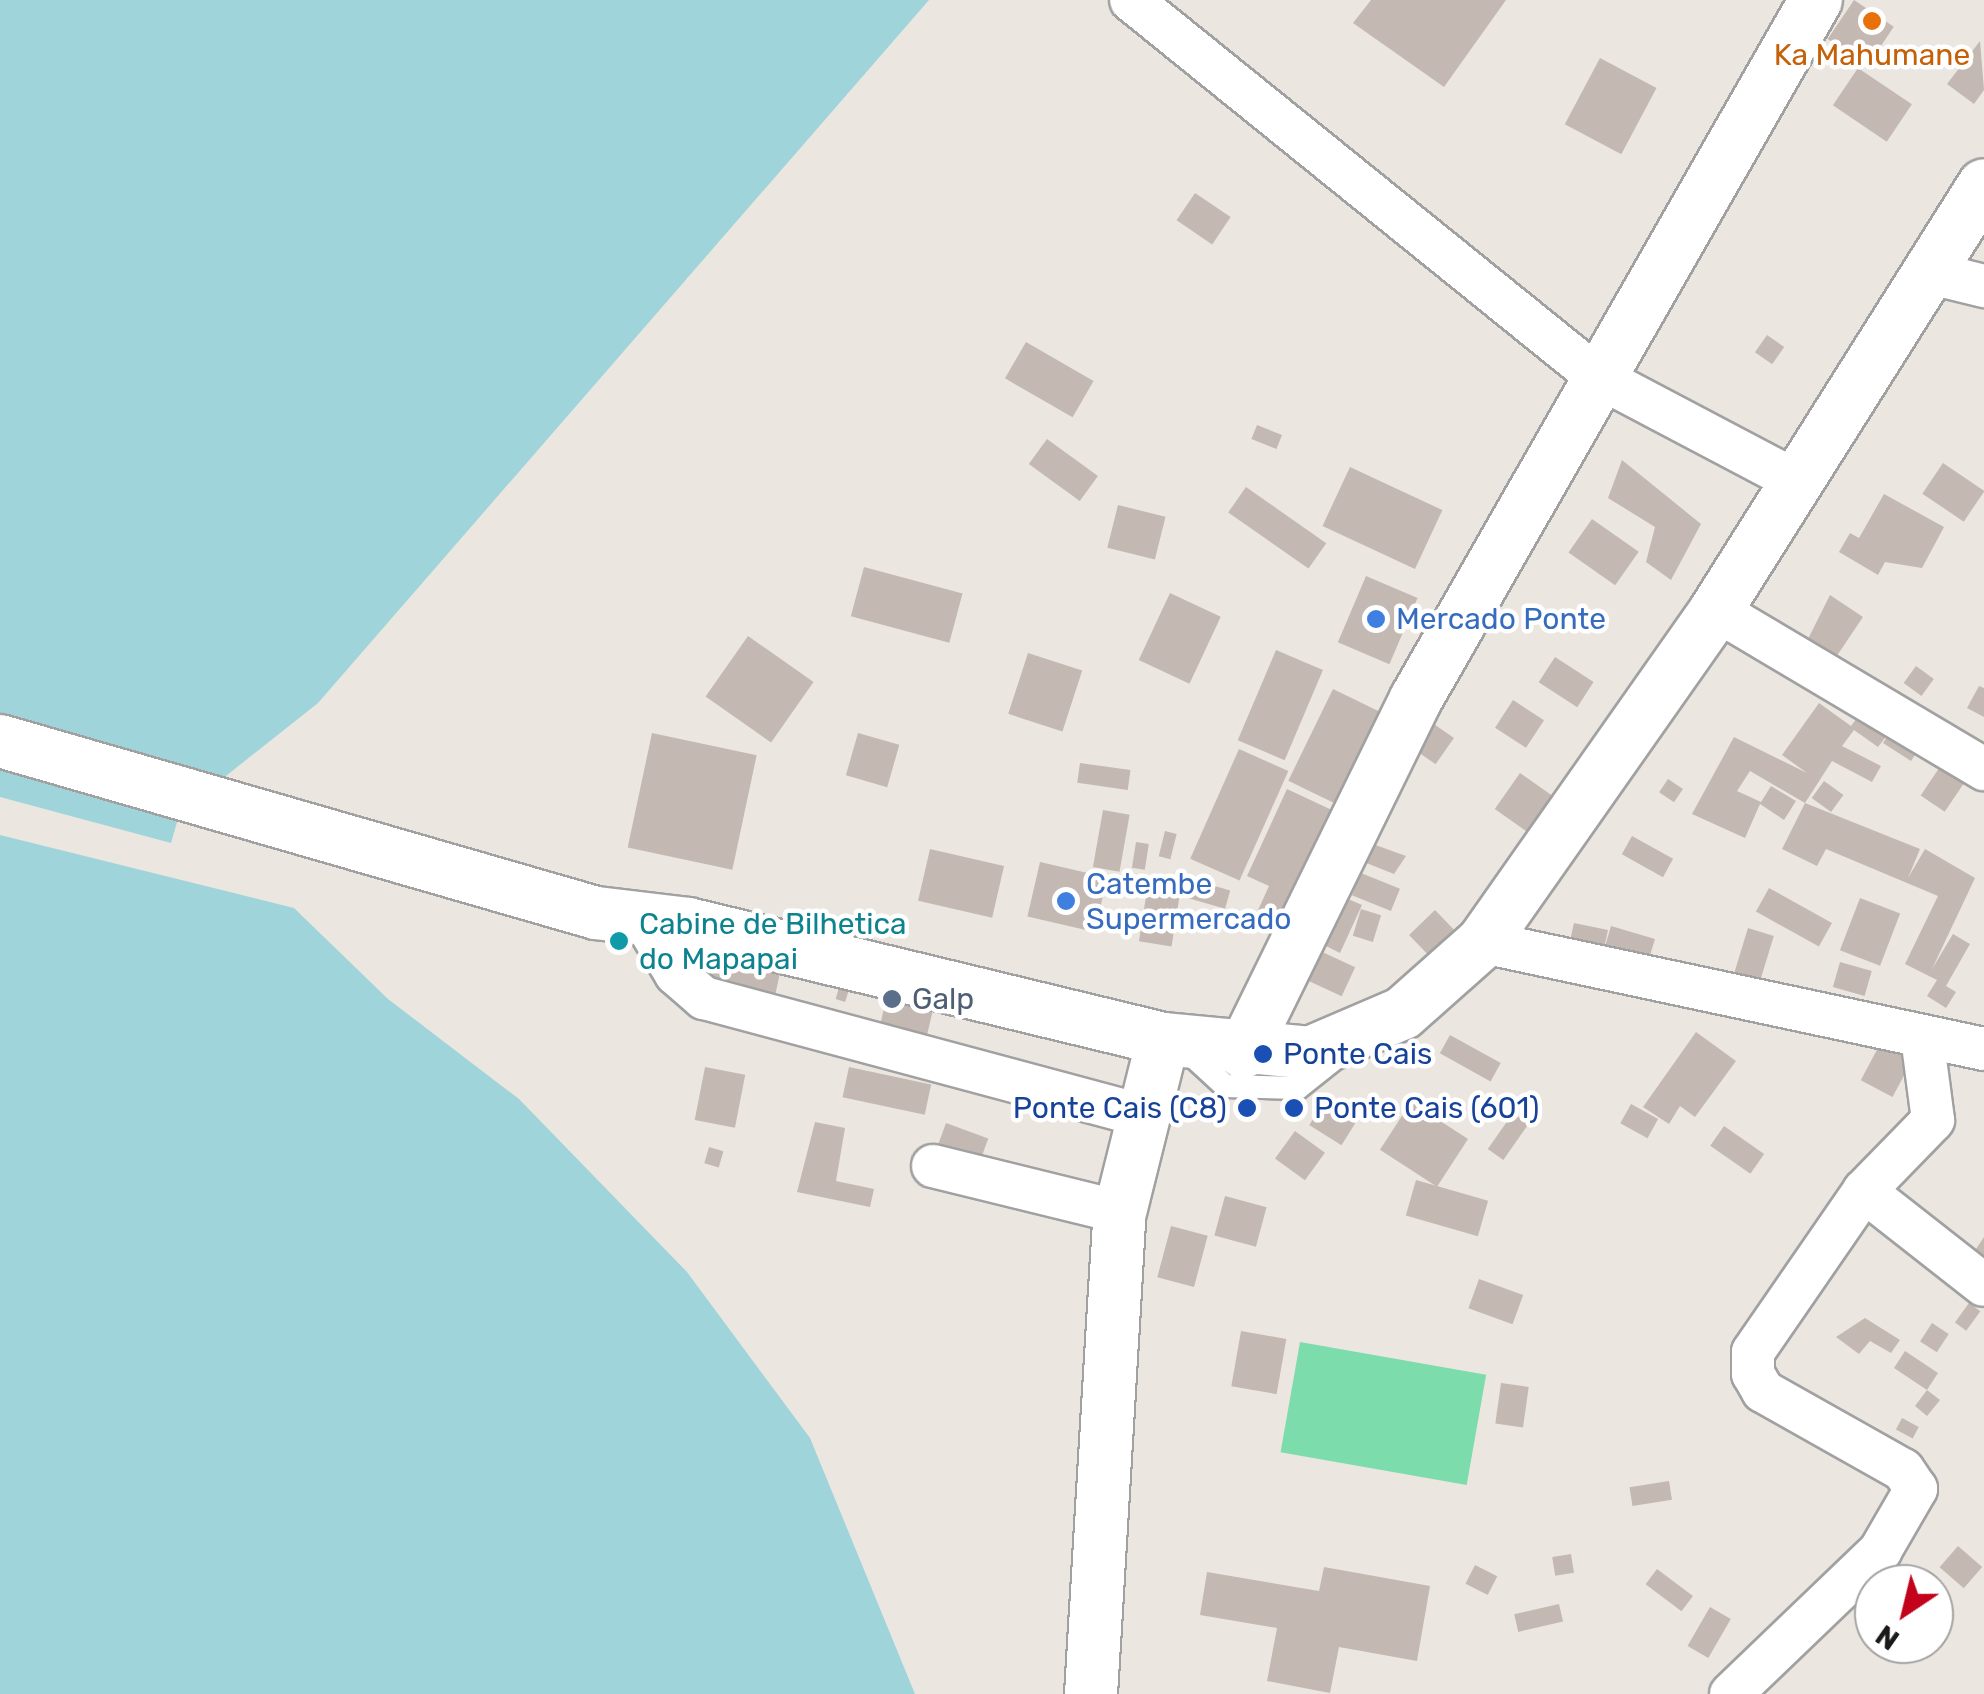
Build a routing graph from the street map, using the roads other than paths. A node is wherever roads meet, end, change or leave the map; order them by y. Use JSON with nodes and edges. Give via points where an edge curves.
{"nodes":[{"id":1,"x":1131,"y":0,"type":"edge"},
{"id":2,"x":1816,"y":0,"type":"edge"},
{"id":3,"x":1984,"y":186,"type":"edge"},
{"id":4,"x":1931,"y":273,"type":"junction"},
{"id":5,"x":1984,"y":286,"type":"edge"},
{"id":6,"x":1595,"y":374,"type":"junction"},
{"id":7,"x":1794,"y":480,"type":"junction"},
{"id":8,"x":1716,"y":610,"type":"junction"},
{"id":9,"x":0,"y":741,"type":"edge"},
{"id":10,"x":1984,"y":769,"type":"edge"},
{"id":11,"x":643,"y":918,"type":"junction"},
{"id":12,"x":1483,"y":942,"type":"junction"},
{"id":13,"x":1362,"y":1037,"type":"junction"},
{"id":14,"x":1922,"y":1037,"type":"junction"},
{"id":15,"x":1170,"y":1040,"type":"junction"},
{"id":16,"x":1984,"y":1049,"type":"edge"},
{"id":17,"x":1243,"y":1052,"type":"junction"},
{"id":18,"x":1142,"y":1115,"type":"junction"},
{"id":19,"x":933,"y":1166,"type":"dead end"},
{"id":20,"x":1864,"y":1191,"type":"junction"},
{"id":21,"x":1120,"y":1212,"type":"junction"},
{"id":22,"x":1984,"y":1284,"type":"edge"},
{"id":23,"x":1091,"y":1694,"type":"edge"},
{"id":24,"x":1731,"y":1694,"type":"edge"}],
"edges":[{"from":1,"to":6,"type":"street"},
{"from":2,"to":6,"type":"street"},
{"from":3,"to":4,"type":"street"},
{"from":4,"to":5,"type":"street"},
{"from":4,"to":7,"type":"street"},
{"from":6,"to":7,"type":"street"},
{"from":6,"to":17,"type":"street","via":[[1416,698]]},
{"from":7,"to":8,"type":"street"},
{"from":8,"to":10,"type":"street"},
{"from":8,"to":12,"type":"street"},
{"from":9,"to":11,"type":"street","via":[[596,913]]},
{"from":11,"to":15,"type":"street"},
{"from":11,"to":18,"type":"street","via":[[676,974],[704,998]]},
{"from":12,"to":13,"type":"street"},
{"from":12,"to":14,"type":"street"},
{"from":13,"to":15,"type":"lane","via":[[1298,1088],[1226,1086]]},
{"from":13,"to":17,"type":"street","via":[[1310,1053]]},
{"from":14,"to":16,"type":"street"},
{"from":14,"to":20,"type":"street","via":[[1933,1120]]},
{"from":15,"to":17,"type":"street"},
{"from":15,"to":18,"type":"street"},
{"from":18,"to":21,"type":"street"},
{"from":19,"to":21,"type":"street"},
{"from":20,"to":22,"type":"street"},
{"from":20,"to":24,"type":"street","via":[[1754,1352],[1752,1374],[1764,1391],[1903,1470],[1916,1489],[1880,1551]]},
{"from":21,"to":23,"type":"street"}]}
